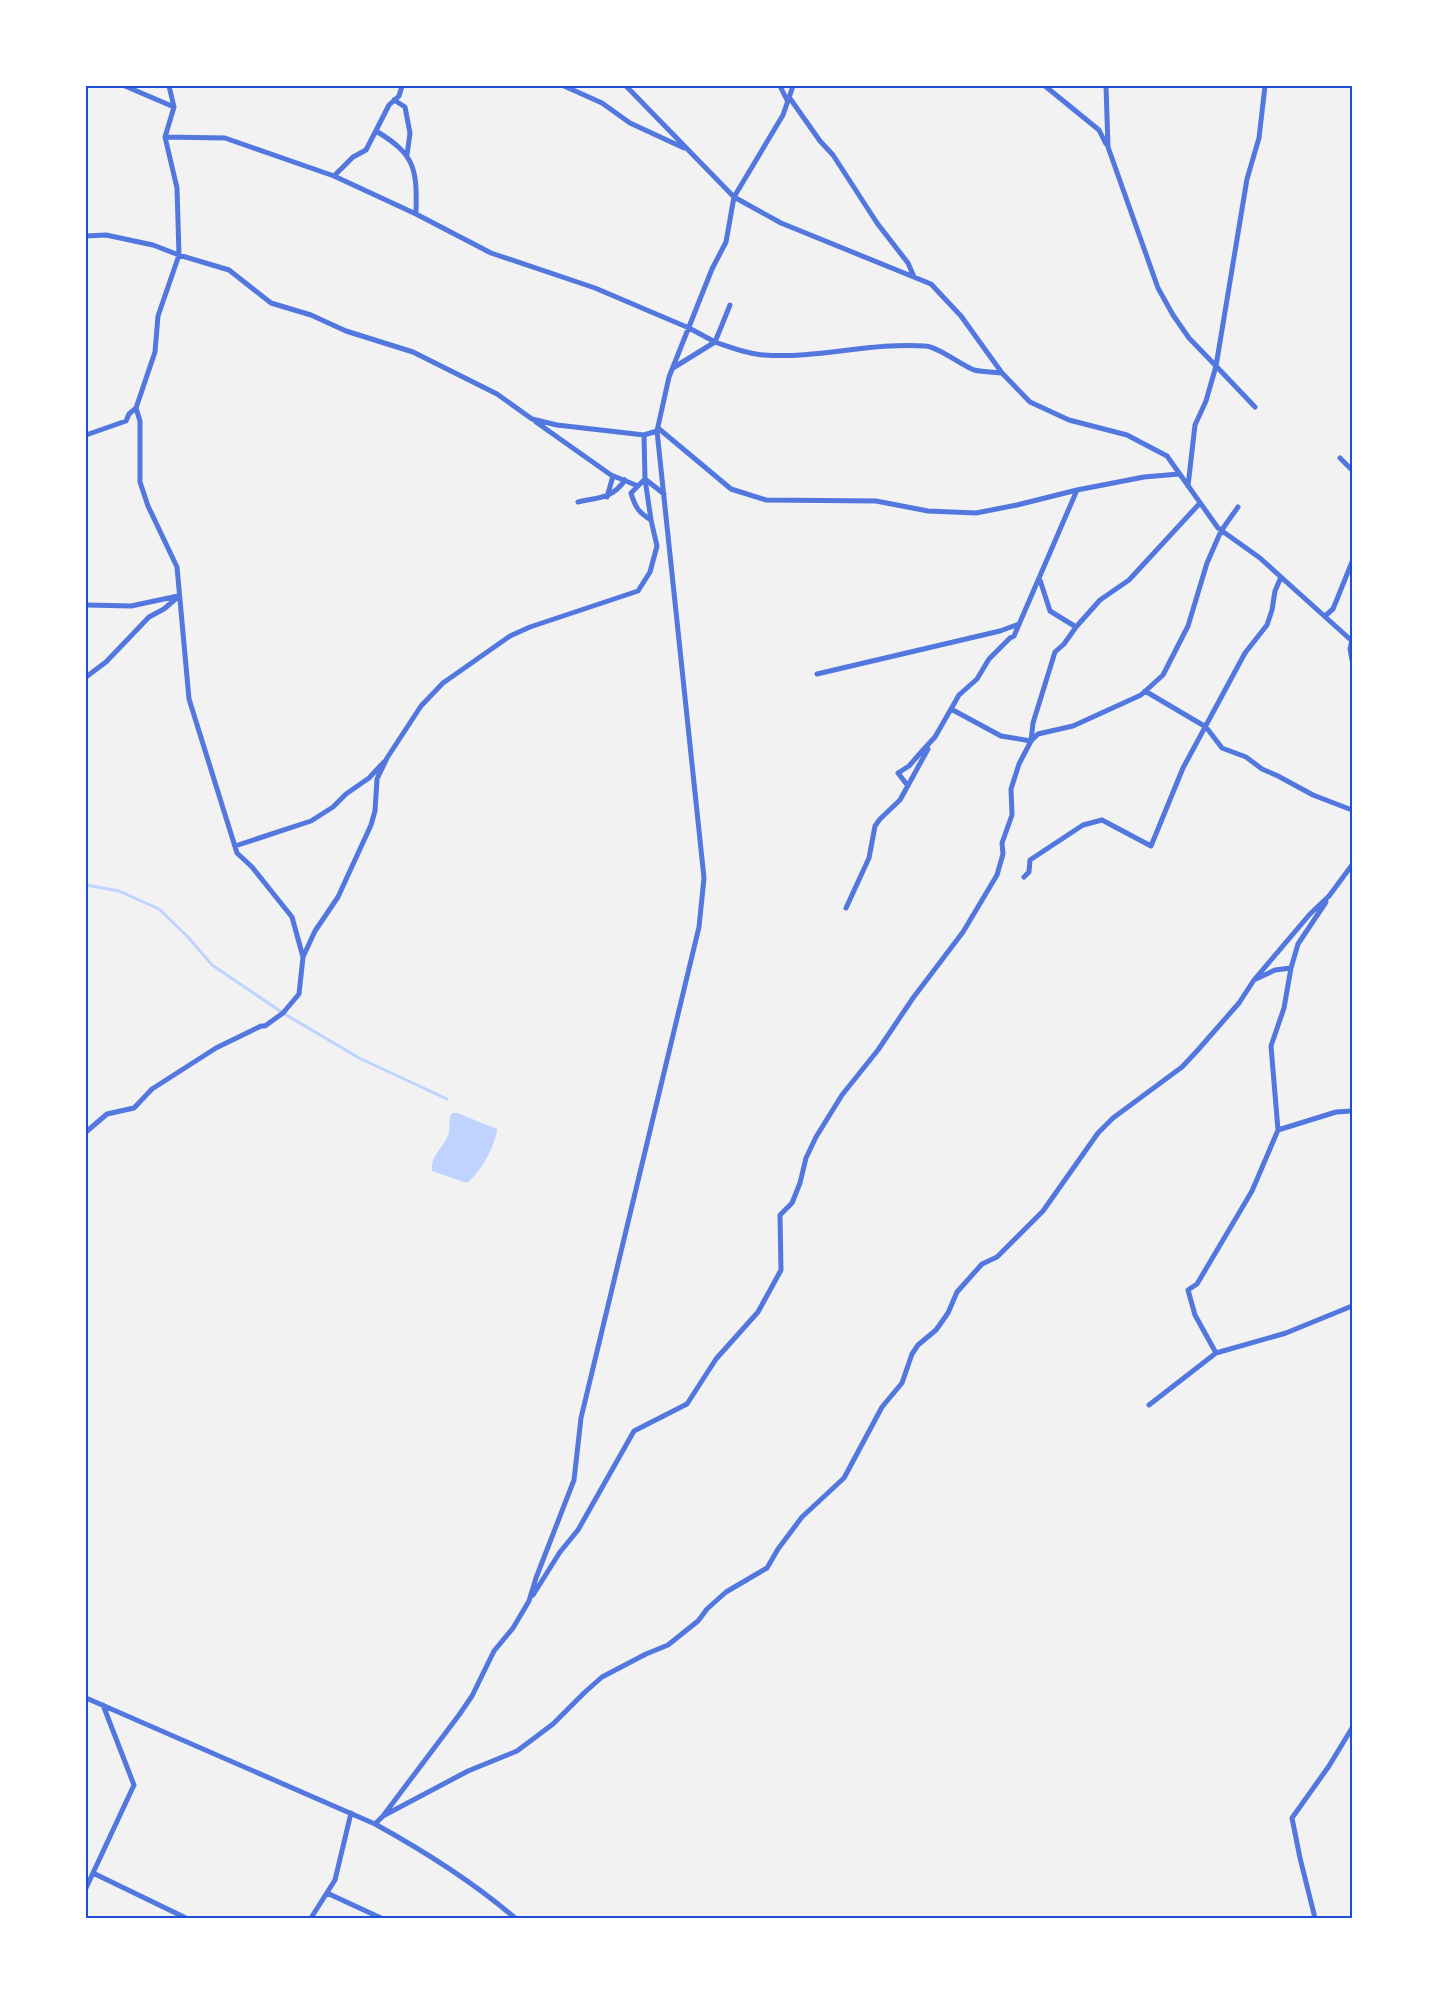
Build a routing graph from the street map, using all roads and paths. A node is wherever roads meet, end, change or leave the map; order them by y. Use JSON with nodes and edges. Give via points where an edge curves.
{"nodes":[{"id":1,"x":125,"y":86,"type":"edge"},
{"id":2,"x":169,"y":86,"type":"edge"},
{"id":3,"x":402,"y":86,"type":"edge"},
{"id":4,"x":564,"y":86,"type":"edge"},
{"id":5,"x":626,"y":86,"type":"edge"},
{"id":6,"x":780,"y":86,"type":"edge"},
{"id":7,"x":793,"y":86,"type":"edge"},
{"id":8,"x":1045,"y":86,"type":"edge"},
{"id":9,"x":1106,"y":86,"type":"edge"},
{"id":10,"x":1265,"y":86,"type":"edge"},
{"id":11,"x":788,"y":98,"type":"junction"},
{"id":12,"x":394,"y":100,"type":"junction"},
{"id":13,"x":174,"y":107,"type":"junction"},
{"id":14,"x":376,"y":131,"type":"junction"},
{"id":15,"x":165,"y":137,"type":"junction"},
{"id":16,"x":1108,"y":147,"type":"junction"},
{"id":17,"x":688,"y":150,"type":"junction"},
{"id":18,"x":407,"y":155,"type":"junction"},
{"id":19,"x":334,"y":176,"type":"junction"},
{"id":20,"x":734,"y":197,"type":"junction"},
{"id":21,"x":416,"y":214,"type":"junction"},
{"id":22,"x":86,"y":236,"type":"edge"},
{"id":23,"x":179,"y":255,"type":"junction"},
{"id":24,"x":914,"y":277,"type":"junction"},
{"id":25,"x":730,"y":305,"type":"dead end"},
{"id":26,"x":689,"y":328,"type":"junction"},
{"id":27,"x":714,"y":342,"type":"junction"},
{"id":28,"x":1216,"y":366,"type":"junction"},
{"id":29,"x":673,"y":368,"type":"junction"},
{"id":30,"x":1002,"y":372,"type":"junction"},
{"id":31,"x":1255,"y":407,"type":"dead end"},
{"id":32,"x":136,"y":408,"type":"junction"},
{"id":33,"x":532,"y":419,"type":"junction"},
{"id":34,"x":658,"y":429,"type":"junction"},
{"id":35,"x":86,"y":435,"type":"edge"},
{"id":36,"x":644,"y":435,"type":"junction"},
{"id":37,"x":1340,"y":458,"type":"dead end"},
{"id":38,"x":1353,"y":470,"type":"edge"},
{"id":39,"x":1179,"y":474,"type":"junction"},
{"id":40,"x":613,"y":476,"type":"junction"},
{"id":41,"x":645,"y":479,"type":"junction"},
{"id":42,"x":624,"y":480,"type":"junction"},
{"id":43,"x":638,"y":486,"type":"junction"},
{"id":44,"x":1188,"y":486,"type":"junction"},
{"id":45,"x":1077,"y":490,"type":"junction"},
{"id":46,"x":664,"y":494,"type":"junction"},
{"id":47,"x":607,"y":497,"type":"junction"},
{"id":48,"x":578,"y":502,"type":"dead end"},
{"id":49,"x":1200,"y":503,"type":"junction"},
{"id":50,"x":1238,"y":507,"type":"dead end"},
{"id":51,"x":651,"y":520,"type":"junction"},
{"id":52,"x":1221,"y":531,"type":"junction"},
{"id":53,"x":1353,"y":562,"type":"edge"},
{"id":54,"x":1353,"y":577,"type":"edge"},
{"id":55,"x":1281,"y":578,"type":"junction"},
{"id":56,"x":1040,"y":580,"type":"junction"},
{"id":57,"x":1345,"y":581,"type":"junction"},
{"id":58,"x":179,"y":596,"type":"junction"},
{"id":59,"x":86,"y":605,"type":"edge"},
{"id":60,"x":1325,"y":616,"type":"junction"},
{"id":61,"x":1019,"y":624,"type":"junction"},
{"id":62,"x":1076,"y":627,"type":"junction"},
{"id":63,"x":1352,"y":640,"type":"edge"},
{"id":64,"x":1353,"y":660,"type":"edge"},
{"id":65,"x":817,"y":674,"type":"dead end"},
{"id":66,"x":86,"y":677,"type":"edge"},
{"id":67,"x":1145,"y":691,"type":"junction"},
{"id":68,"x":951,"y":709,"type":"junction"},
{"id":69,"x":1206,"y":727,"type":"junction"},
{"id":70,"x":934,"y":737,"type":"junction"},
{"id":71,"x":1031,"y":741,"type":"junction"},
{"id":72,"x":387,"y":758,"type":"junction"},
{"id":73,"x":908,"y":786,"type":"junction"},
{"id":74,"x":1353,"y":810,"type":"edge"},
{"id":75,"x":235,"y":846,"type":"junction"},
{"id":76,"x":1353,"y":865,"type":"edge"},
{"id":77,"x":1024,"y":877,"type":"dead end"},
{"id":78,"x":1329,"y":896,"type":"junction"},
{"id":79,"x":846,"y":908,"type":"dead end"},
{"id":80,"x":303,"y":957,"type":"junction"},
{"id":81,"x":1291,"y":968,"type":"junction"},
{"id":82,"x":1254,"y":980,"type":"junction"},
{"id":83,"x":1353,"y":1112,"type":"edge"},
{"id":84,"x":1278,"y":1131,"type":"junction"},
{"id":85,"x":86,"y":1132,"type":"edge"},
{"id":86,"x":1353,"y":1306,"type":"edge"},
{"id":87,"x":1215,"y":1353,"type":"junction"},
{"id":88,"x":1149,"y":1405,"type":"dead end"},
{"id":89,"x":529,"y":1601,"type":"junction"},
{"id":90,"x":86,"y":1698,"type":"edge"},
{"id":91,"x":103,"y":1705,"type":"junction"},
{"id":92,"x":1353,"y":1728,"type":"edge"},
{"id":93,"x":351,"y":1813,"type":"junction"},
{"id":94,"x":383,"y":1816,"type":"junction"},
{"id":95,"x":375,"y":1824,"type":"junction"},
{"id":96,"x":93,"y":1873,"type":"junction"},
{"id":97,"x":86,"y":1888,"type":"edge"},
{"id":98,"x":327,"y":1893,"type":"junction"},
{"id":99,"x":186,"y":1918,"type":"edge"},
{"id":100,"x":311,"y":1918,"type":"edge"},
{"id":101,"x":381,"y":1918,"type":"edge"},
{"id":102,"x":515,"y":1918,"type":"edge"},
{"id":103,"x":1316,"y":1918,"type":"edge"}],
"edges":[{"from":1,"to":13,"type":"street"},
{"from":2,"to":13,"type":"street"},
{"from":3,"to":12,"type":"street"},
{"from":4,"to":17,"type":"street"},
{"from":5,"to":17,"type":"street"},
{"from":6,"to":11,"type":"street"},
{"from":7,"to":11,"type":"street"},
{"from":8,"to":16,"type":"street","via":[[1100,130]]},
{"from":9,"to":16,"type":"street"},
{"from":10,"to":28,"type":"street","via":[[1259,138],[1246,179]]},
{"from":11,"to":20,"type":"street","via":[[783,115]]},
{"from":11,"to":24,"type":"street","via":[[833,155]]},
{"from":12,"to":14,"type":"street"},
{"from":12,"to":18,"type":"street","via":[[405,107],[410,133]]},
{"from":13,"to":15,"type":"street"},
{"from":14,"to":18,"type":"street"},
{"from":14,"to":19,"type":"street","via":[[366,150]]},
{"from":15,"to":19,"type":"street","via":[[225,138]]},
{"from":15,"to":23,"type":"street","via":[[177,188]]},
{"from":16,"to":28,"type":"street","via":[[1158,288],[1189,338]]},
{"from":17,"to":20,"type":"street"},
{"from":18,"to":21,"type":"street","via":[[415,176]]},
{"from":19,"to":21,"type":"street"},
{"from":20,"to":24,"type":"street","via":[[781,223]]},
{"from":20,"to":26,"type":"street","via":[[726,242]]},
{"from":21,"to":26,"type":"street","via":[[491,253],[596,288]]},
{"from":22,"to":23,"type":"street","via":[[106,235]]},
{"from":23,"to":32,"type":"street","via":[[158,316],[155,352]]},
{"from":23,"to":33,"type":"street","via":[[229,270],[271,303],[413,352],[497,394]]},
{"from":24,"to":30,"type":"street","via":[[931,284],[962,316]]},
{"from":25,"to":27,"type":"street"},
{"from":26,"to":27,"type":"street"},
{"from":26,"to":29,"type":"street"},
{"from":27,"to":29,"type":"street"},
{"from":27,"to":30,"type":"street","via":[[762,355],[832,353],[890,345],[929,346],[976,370]]},
{"from":28,"to":31,"type":"street"},
{"from":28,"to":44,"type":"street","via":[[1195,425]]},
{"from":29,"to":34,"type":"street"},
{"from":30,"to":39,"type":"street","via":[[1030,402],[1069,420],[1127,435],[1167,456]]},
{"from":32,"to":35,"type":"street","via":[[126,421]]},
{"from":32,"to":58,"type":"street","via":[[140,421],[140,482],[177,567]]},
{"from":33,"to":36,"type":"street"},
{"from":33,"to":40,"type":"street"},
{"from":34,"to":36,"type":"street"},
{"from":34,"to":45,"type":"street","via":[[731,489],[766,500],[876,501],[976,513]]},
{"from":34,"to":46,"type":"street"},
{"from":36,"to":41,"type":"street"},
{"from":37,"to":38,"type":"street"},
{"from":39,"to":44,"type":"street"},
{"from":39,"to":45,"type":"street"},
{"from":40,"to":42,"type":"street"},
{"from":40,"to":47,"type":"street"},
{"from":41,"to":43,"type":"street"},
{"from":41,"to":46,"type":"street"},
{"from":41,"to":51,"type":"street"},
{"from":42,"to":43,"type":"street"},
{"from":42,"to":47,"type":"street"},
{"from":43,"to":51,"type":"street","via":[[632,493],[634,505]]},
{"from":44,"to":49,"type":"street"},
{"from":45,"to":56,"type":"street"},
{"from":46,"to":89,"type":"street","via":[[704,878],[700,917],[581,1418],[574,1480]]},
{"from":47,"to":48,"type":"street"},
{"from":49,"to":52,"type":"street"},
{"from":49,"to":62,"type":"street","via":[[1129,580],[1100,600]]},
{"from":50,"to":52,"type":"street"},
{"from":51,"to":72,"type":"street","via":[[657,546],[650,572],[638,591],[510,636],[444,683],[421,706]]},
{"from":52,"to":55,"type":"street"},
{"from":52,"to":67,"type":"street","via":[[1188,626],[1163,675]]},
{"from":53,"to":57,"type":"street"},
{"from":54,"to":57,"type":"street"},
{"from":55,"to":60,"type":"street"},
{"from":55,"to":69,"type":"street","via":[[1267,625],[1245,653]]},
{"from":56,"to":61,"type":"street"},
{"from":56,"to":62,"type":"street","via":[[1050,610]]},
{"from":57,"to":60,"type":"street","via":[[1333,609]]},
{"from":58,"to":59,"type":"street","via":[[131,606]]},
{"from":58,"to":66,"type":"street","via":[[149,617]]},
{"from":58,"to":75,"type":"street","via":[[189,699]]},
{"from":60,"to":63,"type":"street"},
{"from":61,"to":65,"type":"street"},
{"from":61,"to":68,"type":"street","via":[[1014,636],[989,658]]},
{"from":62,"to":71,"type":"street","via":[[1055,651]]},
{"from":63,"to":64,"type":"street"},
{"from":67,"to":69,"type":"street"},
{"from":67,"to":71,"type":"street","via":[[1073,726],[1038,734]]},
{"from":68,"to":70,"type":"street"},
{"from":68,"to":71,"type":"street","via":[[1001,736]]},
{"from":69,"to":74,"type":"street","via":[[1222,748],[1246,757],[1313,795]]},
{"from":69,"to":77,"type":"street","via":[[1183,768],[1151,846],[1102,820],[1083,825],[1030,860],[1029,872]]},
{"from":70,"to":73,"type":"street"},
{"from":70,"to":73,"type":"street","via":[[898,773]]},
{"from":71,"to":89,"type":"street","via":[[1011,789],[1012,815],[997,875],[963,932],[842,1095],[816,1137],[792,1203],[780,1215],[781,1270],[758,1312],[716,1359],[687,1404],[634,1431],[578,1530]]},
{"from":72,"to":75,"type":"street","via":[[333,807],[311,821]]},
{"from":72,"to":80,"type":"street","via":[[378,779],[371,825],[338,897]]},
{"from":73,"to":79,"type":"street","via":[[875,826],[869,858]]},
{"from":75,"to":80,"type":"street","via":[[292,917]]},
{"from":76,"to":78,"type":"street"},
{"from":78,"to":81,"type":"street","via":[[1298,944]]},
{"from":78,"to":82,"type":"street"},
{"from":80,"to":85,"type":"street","via":[[299,994],[283,1013],[265,1026],[216,1048],[152,1089],[134,1108],[107,1114]]},
{"from":81,"to":82,"type":"street","via":[[1275,970]]},
{"from":81,"to":84,"type":"street","via":[[1284,1008],[1271,1046]]},
{"from":82,"to":94,"type":"street","via":[[1239,1003],[1182,1067],[1098,1132],[1043,1211],[997,1257],[982,1264],[957,1292],[936,1330],[912,1354],[902,1383],[882,1407],[844,1478],[802,1517],[767,1568],[726,1592],[698,1622],[668,1645],[602,1677],[553,1724],[517,1751],[468,1771]]},
{"from":83,"to":84,"type":"street","via":[[1336,1112]]},
{"from":84,"to":87,"type":"street","via":[[1252,1191],[1197,1284],[1188,1290],[1195,1315]]},
{"from":86,"to":87,"type":"street","via":[[1286,1333]]},
{"from":87,"to":88,"type":"street"},
{"from":89,"to":94,"type":"street","via":[[494,1651],[472,1696]]},
{"from":90,"to":91,"type":"street"},
{"from":91,"to":93,"type":"street"},
{"from":91,"to":96,"type":"street","via":[[134,1785]]},
{"from":92,"to":103,"type":"street","via":[[1292,1818]]},
{"from":93,"to":95,"type":"street"},
{"from":93,"to":98,"type":"street","via":[[335,1880]]},
{"from":94,"to":95,"type":"street"},
{"from":95,"to":102,"type":"street","via":[[484,1891]]},
{"from":96,"to":97,"type":"street"},
{"from":96,"to":99,"type":"street"},
{"from":98,"to":100,"type":"street"},
{"from":98,"to":101,"type":"street"}]}
